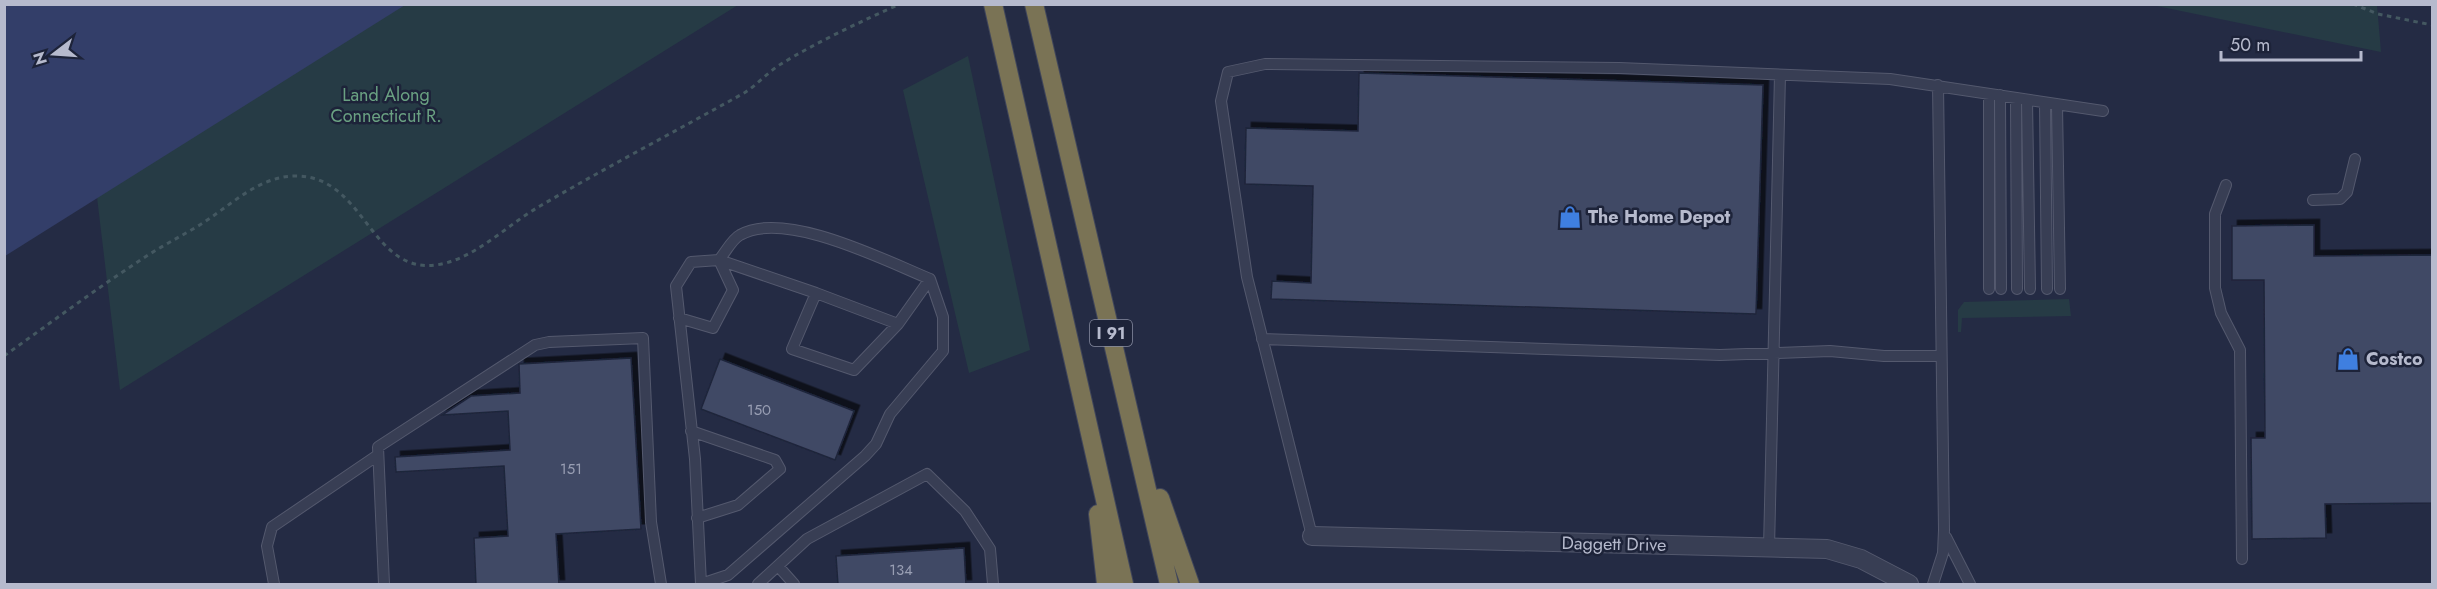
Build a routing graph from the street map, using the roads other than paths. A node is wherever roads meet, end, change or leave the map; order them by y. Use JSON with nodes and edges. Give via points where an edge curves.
{"nodes":[{"id":1,"x":993,"y":4,"type":"edge"},
{"id":2,"x":1034,"y":4,"type":"edge"},
{"id":3,"x":1780,"y":75,"type":"junction"},
{"id":4,"x":1938,"y":85,"type":"junction"},
{"id":5,"x":1994,"y":94,"type":"junction"},
{"id":6,"x":2022,"y":99,"type":"junction"},
{"id":7,"x":2051,"y":104,"type":"junction"},
{"id":8,"x":2103,"y":111,"type":"dead end"},
{"id":9,"x":2355,"y":159,"type":"dead end"},
{"id":10,"x":2226,"y":185,"type":"dead end"},
{"id":11,"x":2313,"y":200,"type":"dead end"},
{"id":12,"x":719,"y":260,"type":"junction"},
{"id":13,"x":930,"y":279,"type":"junction"},
{"id":14,"x":1989,"y":289,"type":"dead end"},
{"id":15,"x":2001,"y":289,"type":"dead end"},
{"id":16,"x":2017,"y":289,"type":"dead end"},
{"id":17,"x":2030,"y":289,"type":"dead end"},
{"id":18,"x":2047,"y":289,"type":"dead end"},
{"id":19,"x":2060,"y":289,"type":"dead end"},
{"id":20,"x":816,"y":293,"type":"junction"},
{"id":21,"x":679,"y":318,"type":"junction"},
{"id":22,"x":898,"y":324,"type":"junction"},
{"id":23,"x":1262,"y":339,"type":"junction"},
{"id":24,"x":1775,"y":352,"type":"junction"},
{"id":25,"x":1941,"y":356,"type":"junction"},
{"id":26,"x":1129,"y":410,"type":"junction"},
{"id":27,"x":692,"y":431,"type":"junction"},
{"id":28,"x":1090,"y":435,"type":"junction"},
{"id":29,"x":378,"y":455,"type":"junction"},
{"id":30,"x":697,"y":518,"type":"junction"},
{"id":31,"x":1944,"y":530,"type":"junction"},
{"id":32,"x":1312,"y":536,"type":"joint"},
{"id":33,"x":1770,"y":548,"type":"junction"},
{"id":34,"x":2242,"y":559,"type":"dead end"},
{"id":35,"x":778,"y":567,"type":"junction"},
{"id":36,"x":701,"y":584,"type":"edge"},
{"id":37,"x":274,"y":585,"type":"edge"},
{"id":38,"x":384,"y":585,"type":"edge"},
{"id":39,"x":661,"y":585,"type":"edge"},
{"id":40,"x":758,"y":585,"type":"edge"},
{"id":41,"x":794,"y":585,"type":"edge"},
{"id":42,"x":993,"y":585,"type":"edge"},
{"id":43,"x":1106,"y":585,"type":"edge"},
{"id":44,"x":1124,"y":585,"type":"edge"},
{"id":45,"x":1169,"y":585,"type":"edge"},
{"id":46,"x":1190,"y":585,"type":"edge"},
{"id":47,"x":1909,"y":585,"type":"edge"},
{"id":48,"x":1933,"y":585,"type":"edge"},
{"id":49,"x":1970,"y":585,"type":"edge"}],
"edges":[{"from":1,"to":28,"type":"highway","number":"I 91"},
{"from":2,"to":26,"type":"highway","number":"I 91"},
{"from":3,"to":4,"type":"lane"},
{"from":3,"to":23,"type":"lane","via":[[1619,68],[1276,64],[1228,72],[1221,101],[1247,277]]},
{"from":3,"to":24,"type":"lane"},
{"from":4,"to":5,"type":"lane"},
{"from":4,"to":25,"type":"lane"},
{"from":5,"to":6,"type":"lane"},
{"from":5,"to":14,"type":"lane"},
{"from":5,"to":15,"type":"lane"},
{"from":6,"to":7,"type":"lane"},
{"from":6,"to":16,"type":"lane"},
{"from":6,"to":17,"type":"lane"},
{"from":7,"to":8,"type":"lane"},
{"from":7,"to":18,"type":"lane"},
{"from":7,"to":19,"type":"lane"},
{"from":9,"to":11,"type":"lane","via":[[2347,192],[2340,199]]},
{"from":10,"to":34,"type":"lane","via":[[2215,214],[2215,288],[2220,312],[2240,350]]},
{"from":12,"to":13,"type":"lane","via":[[739,235],[764,228],[829,236]]},
{"from":12,"to":20,"type":"lane"},
{"from":12,"to":21,"type":"lane","via":[[691,262],[676,286]]},
{"from":12,"to":21,"type":"lane","via":[[734,290],[713,328]]},
{"from":13,"to":22,"type":"lane"},
{"from":13,"to":36,"type":"lane","via":[[943,317],[943,351],[890,414],[876,444],[728,575]]},
{"from":20,"to":22,"type":"lane"},
{"from":20,"to":22,"type":"lane","via":[[792,349],[854,370]]},
{"from":21,"to":27,"type":"lane"},
{"from":23,"to":24,"type":"lane","via":[[1720,354]]},
{"from":23,"to":32,"type":"lane"},
{"from":24,"to":25,"type":"lane"},
{"from":24,"to":33,"type":"lane"},
{"from":25,"to":31,"type":"lane"},
{"from":26,"to":45,"type":"highway","number":"I 91"},
{"from":26,"to":46,"type":"highway"},
{"from":27,"to":30,"type":"lane"},
{"from":27,"to":30,"type":"lane","via":[[775,460],[780,469],[738,505]]},
{"from":28,"to":43,"type":"highway"},
{"from":28,"to":44,"type":"highway","number":"I 91"},
{"from":29,"to":37,"type":"lane","via":[[272,527],[267,546]]},
{"from":29,"to":38,"type":"lane"},
{"from":29,"to":39,"type":"lane","via":[[381,445],[535,345],[643,338],[651,522]]},
{"from":30,"to":36,"type":"lane"},
{"from":31,"to":48,"type":"lane"},
{"from":31,"to":49,"type":"lane"},
{"from":32,"to":33,"type":"street","name":"Daggett Drive"},
{"from":33,"to":47,"type":"street","name":"Daggett Drive","via":[[1827,549],[1850,554]]},
{"from":35,"to":40,"type":"lane"},
{"from":35,"to":41,"type":"lane"},
{"from":35,"to":42,"type":"lane","via":[[807,539],[927,474],[965,511],[990,549]]}]}
